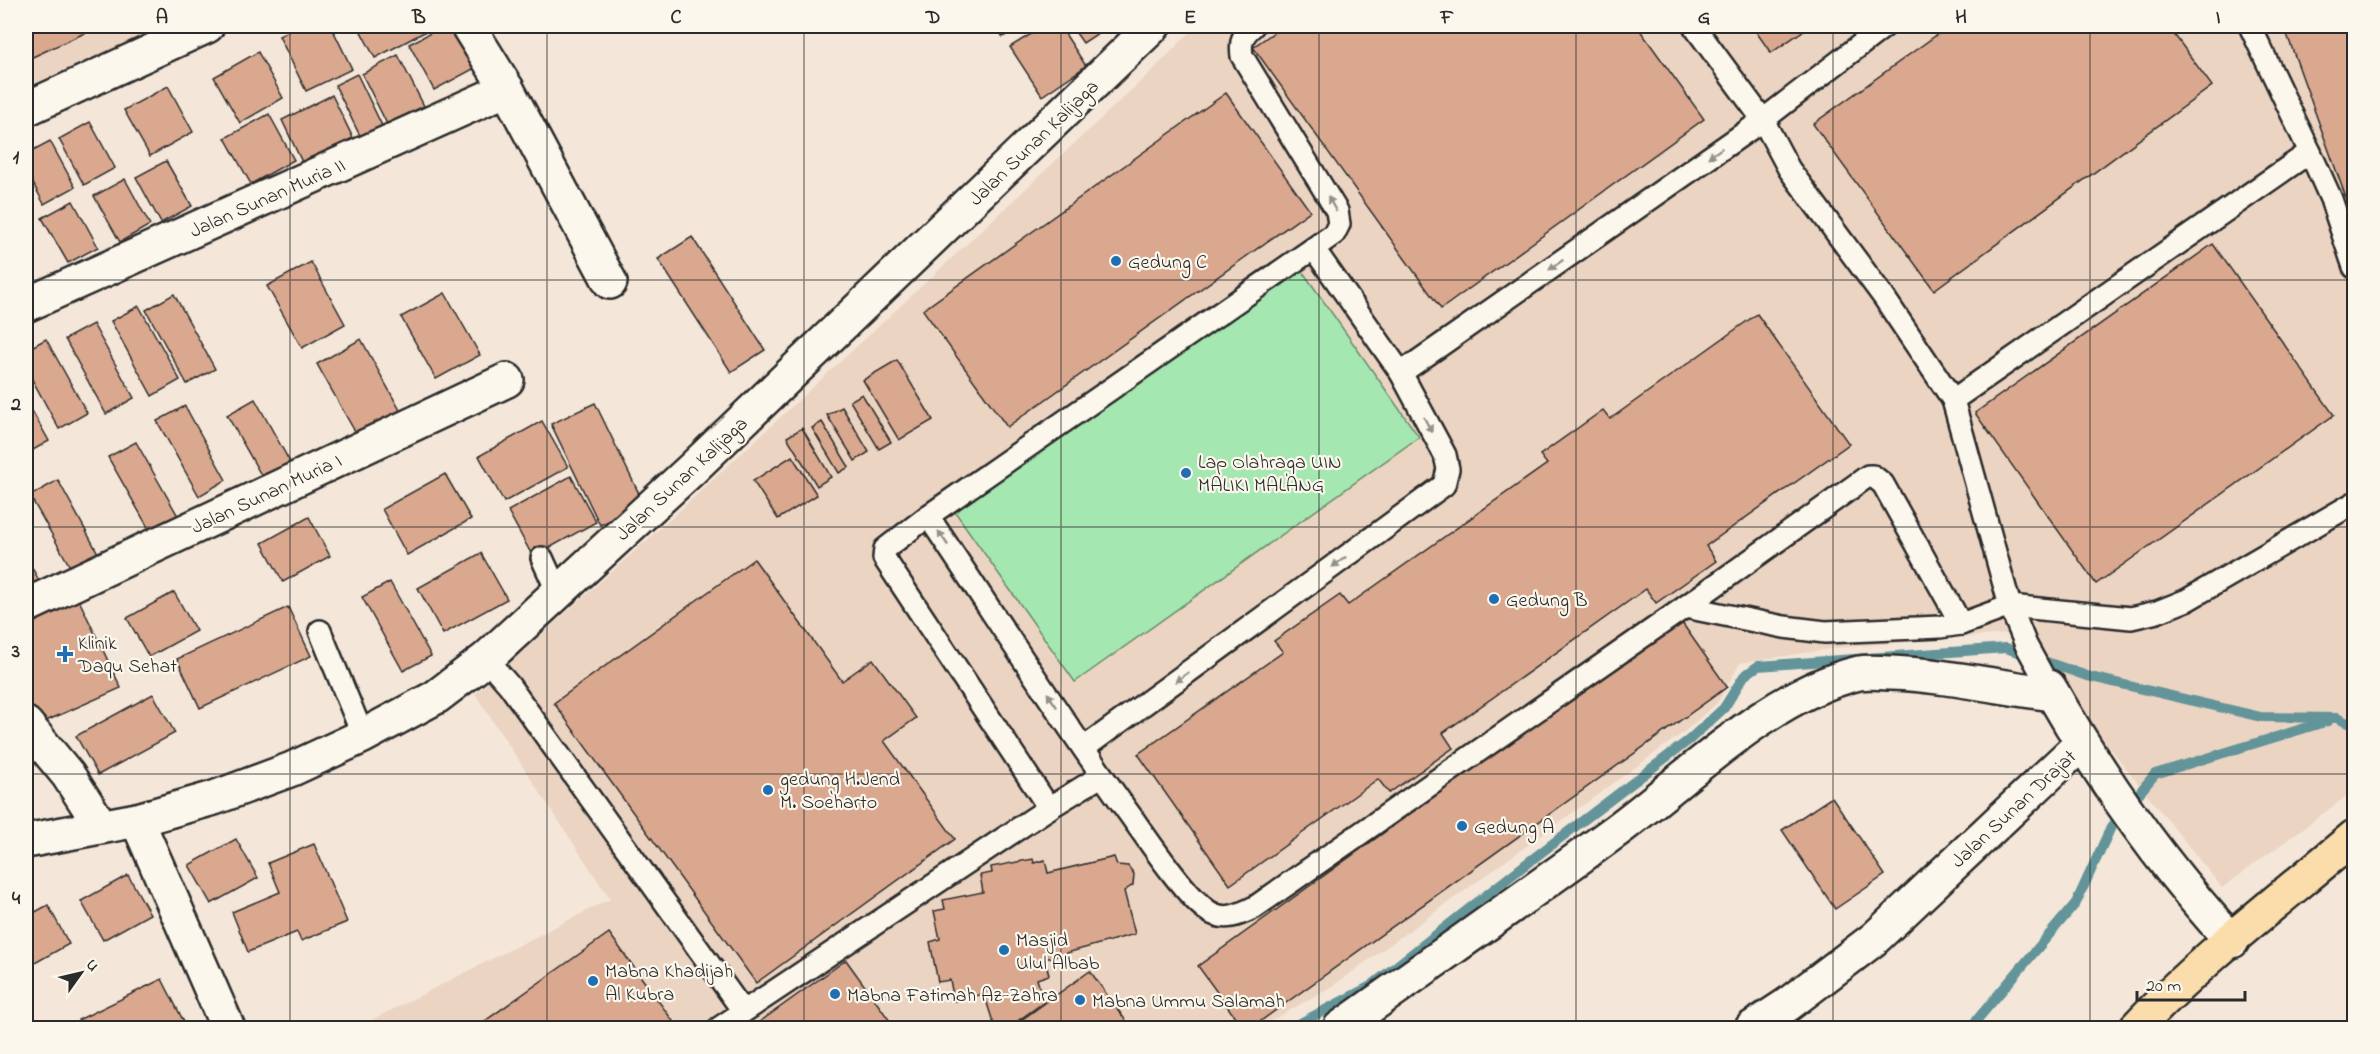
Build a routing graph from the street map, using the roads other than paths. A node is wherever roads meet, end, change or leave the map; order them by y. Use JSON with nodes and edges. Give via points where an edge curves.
{"nodes":[{"id":1,"x":207,"y":26,"type":"edge"},
{"id":2,"x":468,"y":26,"type":"edge"},
{"id":3,"x":1153,"y":26,"type":"edge"},
{"id":4,"x":1253,"y":26,"type":"edge"},
{"id":5,"x":1694,"y":26,"type":"edge"},
{"id":6,"x":1885,"y":26,"type":"edge"},
{"id":7,"x":2250,"y":26,"type":"edge"},
{"id":8,"x":507,"y":89,"type":"junction"},
{"id":9,"x":26,"y":109,"type":"edge"},
{"id":10,"x":1763,"y":120,"type":"junction"},
{"id":11,"x":2310,"y":152,"type":"junction"},
{"id":12,"x":1314,"y":249,"type":"junction"},
{"id":13,"x":2355,"y":267,"type":"edge"},
{"id":14,"x":610,"y":282,"type":"dead end"},
{"id":15,"x":26,"y":305,"type":"edge"},
{"id":16,"x":1401,"y":373,"type":"junction"},
{"id":17,"x":507,"y":380,"type":"dead end"},
{"id":18,"x":1953,"y":400,"type":"junction"},
{"id":19,"x":2355,"y":503,"type":"edge"},
{"id":20,"x":928,"y":516,"type":"junction"},
{"id":21,"x":542,"y":558,"type":"dead end"},
{"id":22,"x":558,"y":593,"type":"junction"},
{"id":23,"x":26,"y":606,"type":"edge"},
{"id":24,"x":2010,"y":606,"type":"junction"},
{"id":25,"x":1685,"y":607,"type":"junction"},
{"id":26,"x":1961,"y":624,"type":"junction"},
{"id":27,"x":320,"y":630,"type":"dead end"},
{"id":28,"x":486,"y":659,"type":"junction"},
{"id":29,"x":2051,"y":691,"type":"junction"},
{"id":30,"x":26,"y":724,"type":"edge"},
{"id":31,"x":363,"y":736,"type":"junction"},
{"id":32,"x":2081,"y":744,"type":"junction"},
{"id":33,"x":1084,"y":748,"type":"junction"},
{"id":34,"x":1101,"y":776,"type":"junction"},
{"id":35,"x":1050,"y":808,"type":"junction"},
{"id":36,"x":137,"y":820,"type":"junction"},
{"id":37,"x":101,"y":826,"type":"junction"},
{"id":38,"x":2355,"y":837,"type":"edge"},
{"id":39,"x":26,"y":841,"type":"edge"},
{"id":40,"x":2232,"y":940,"type":"junction"},
{"id":41,"x":743,"y":1011,"type":"junction"},
{"id":42,"x":228,"y":1029,"type":"edge"},
{"id":43,"x":718,"y":1029,"type":"edge"},
{"id":44,"x":1340,"y":1029,"type":"edge"},
{"id":45,"x":1752,"y":1029,"type":"edge"},
{"id":46,"x":2136,"y":1029,"type":"edge"}],
"edges":[{"from":1,"to":9,"type":"street"},
{"from":2,"to":8,"type":"street"},
{"from":3,"to":22,"type":"street","name":"Jalan Sunan Kalijaga"},
{"from":12,"to":4,"type":"lane","one_way":true,"via":[[1334,234],[1340,224],[1337,211],[1242,56],[1240,44]]},
{"from":5,"to":10,"type":"lane"},
{"from":6,"to":10,"type":"lane"},
{"from":7,"to":11,"type":"lane"},
{"from":8,"to":14,"type":"street"},
{"from":8,"to":15,"type":"street","name":"Jalan Sunan Muria II"},
{"from":10,"to":16,"type":"lane","one_way":true},
{"from":10,"to":18,"type":"lane","via":[[1789,169],[1883,296]]},
{"from":11,"to":13,"type":"lane"},
{"from":11,"to":18,"type":"lane"},
{"from":12,"to":16,"type":"lane"},
{"from":12,"to":20,"type":"lane"},
{"from":16,"to":33,"type":"lane","one_way":true,"via":[[1445,455],[1448,469],[1444,485]]},
{"from":17,"to":23,"type":"street","name":"Jalan Sunan Muria I"},
{"from":18,"to":24,"type":"lane"},
{"from":19,"to":24,"type":"lane","via":[[2187,600],[2157,612],[2131,618]]},
{"from":33,"to":20,"type":"lane","one_way":true},
{"from":20,"to":35,"type":"lane","via":[[885,549],[884,558]]},
{"from":21,"to":22,"type":"lane"},
{"from":22,"to":28,"type":"street","name":"Jalan Sunan Kalijaga"},
{"from":24,"to":26,"type":"lane"},
{"from":24,"to":29,"type":"lane"},
{"from":25,"to":26,"type":"lane","via":[[1825,632]]},
{"from":25,"to":26,"type":"lane","via":[[1862,478],[1873,476],[1883,484]]},
{"from":25,"to":34,"type":"lane","via":[[1239,915],[1225,918],[1208,911]]},
{"from":27,"to":31,"type":"lane"},
{"from":28,"to":31,"type":"street","name":"Jalan Sunan Kalijaga","via":[[436,697]]},
{"from":28,"to":41,"type":"lane","via":[[509,684]]},
{"from":29,"to":32,"type":"street"},
{"from":29,"to":44,"type":"street","via":[[1869,672],[1832,681],[1753,724],[1615,832]]},
{"from":30,"to":37,"type":"street","via":[[68,775]]},
{"from":31,"to":36,"type":"street","name":"Jalan Sunan Kalijaga","via":[[292,769],[214,798]]},
{"from":32,"to":40,"type":"street","name":"Jalan Sunan Drajat","via":[[2169,868]]},
{"from":32,"to":45,"type":"street","name":"Jalan Sunan Drajat","via":[[1874,939]]},
{"from":33,"to":34,"type":"lane"},
{"from":34,"to":35,"type":"lane"},
{"from":35,"to":41,"type":"lane"},
{"from":36,"to":37,"type":"street","name":"Jalan Sunan Kalijaga"},
{"from":36,"to":42,"type":"street"},
{"from":37,"to":39,"type":"street","name":"Jalan Sunan Kalijaga"},
{"from":38,"to":40,"type":"main road"},
{"from":40,"to":46,"type":"main road"},
{"from":41,"to":43,"type":"lane"}]}
